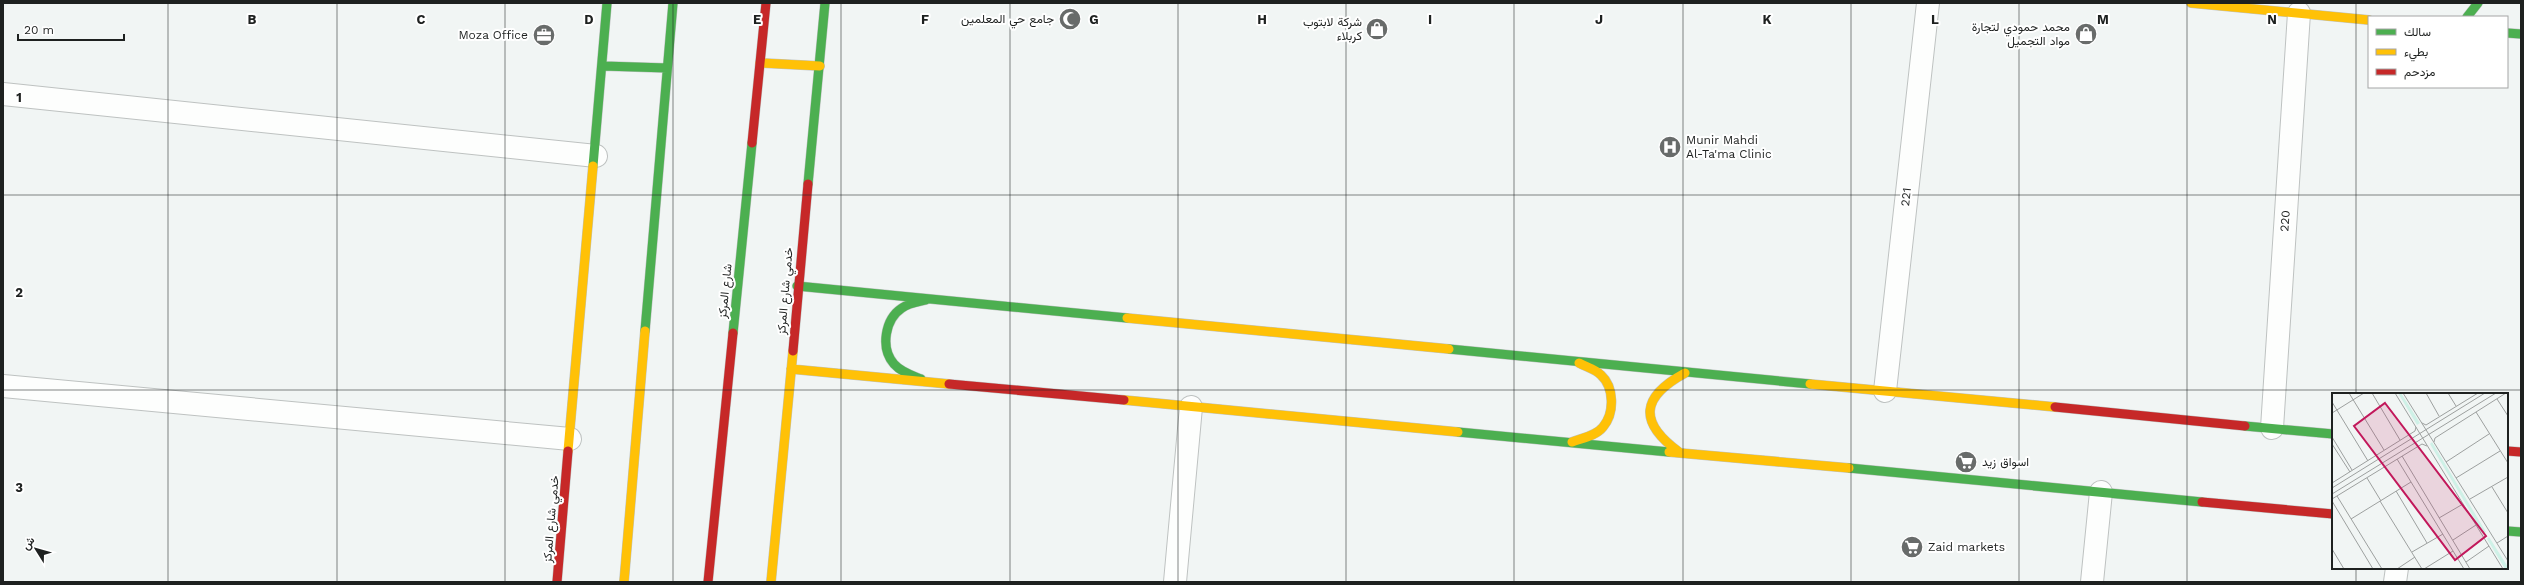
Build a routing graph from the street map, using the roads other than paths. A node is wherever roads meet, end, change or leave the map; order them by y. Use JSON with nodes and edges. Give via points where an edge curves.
{"nodes":[{"id":1,"x":607,"y":3,"type":"edge"},
{"id":2,"x":673,"y":3,"type":"edge"},
{"id":3,"x":766,"y":3,"type":"edge"},
{"id":4,"x":825,"y":3,"type":"edge"},
{"id":5,"x":1928,"y":3,"type":"edge"},
{"id":6,"x":2191,"y":3,"type":"edge"},
{"id":7,"x":2478,"y":3,"type":"edge"},
{"id":8,"x":2299,"y":13,"type":"junction"},
{"id":9,"x":2468,"y":16,"type":"edge"},
{"id":10,"x":2368,"y":20,"type":"edge"},
{"id":11,"x":2508,"y":33,"type":"edge"},
{"id":12,"x":2521,"y":34,"type":"edge"},
{"id":13,"x":760,"y":63,"type":"junction"},
{"id":14,"x":603,"y":66,"type":"junction"},
{"id":15,"x":820,"y":66,"type":"junction"},
{"id":16,"x":668,"y":68,"type":"junction"},
{"id":17,"x":3,"y":94,"type":"edge"},
{"id":18,"x":596,"y":156,"type":"junction"},
{"id":19,"x":797,"y":286,"type":"junction"},
{"id":20,"x":929,"y":299,"type":"junction"},
{"id":21,"x":1578,"y":362,"type":"junction"},
{"id":22,"x":791,"y":369,"type":"junction"},
{"id":23,"x":1685,"y":372,"type":"junction"},
{"id":24,"x":928,"y":382,"type":"junction"},
{"id":25,"x":3,"y":386,"type":"edge"},
{"id":26,"x":1885,"y":391,"type":"junction"},
{"id":27,"x":1191,"y":407,"type":"junction"},
{"id":28,"x":2272,"y":428,"type":"junction"},
{"id":29,"x":2332,"y":434,"type":"edge"},
{"id":30,"x":570,"y":439,"type":"junction"},
{"id":31,"x":1569,"y":443,"type":"junction"},
{"id":32,"x":2508,"y":451,"type":"edge"},
{"id":33,"x":1679,"y":452,"type":"junction"},
{"id":34,"x":2521,"y":452,"type":"edge"},
{"id":35,"x":2101,"y":492,"type":"junction"},
{"id":36,"x":2332,"y":514,"type":"edge"},
{"id":37,"x":2508,"y":531,"type":"edge"},
{"id":38,"x":2521,"y":532,"type":"edge"},
{"id":39,"x":2397,"y":569,"type":"edge"},
{"id":40,"x":557,"y":582,"type":"edge"},
{"id":41,"x":624,"y":582,"type":"edge"},
{"id":42,"x":708,"y":582,"type":"edge"},
{"id":43,"x":771,"y":582,"type":"edge"},
{"id":44,"x":1175,"y":582,"type":"edge"},
{"id":45,"x":2092,"y":582,"type":"edge"},
{"id":46,"x":2395,"y":582,"type":"edge"}],
"edges":[{"from":1,"to":14,"type":"street","name":"خدمي شارع المركز"},
{"from":2,"to":16,"type":"street"},
{"from":3,"to":13,"type":"street","name":"شارع المركز"},
{"from":4,"to":15,"type":"street","name":"خدمي شارع المركز"},
{"from":5,"to":26,"type":"street","name":"221"},
{"from":6,"to":8,"type":"street"},
{"from":7,"to":9,"type":"street"},
{"from":8,"to":10,"type":"street"},
{"from":8,"to":28,"type":"street","name":"220"},
{"from":11,"to":12,"type":"street"},
{"from":13,"to":15,"type":"street"},
{"from":13,"to":42,"type":"street","name":"شارع المركز"},
{"from":14,"to":16,"type":"street"},
{"from":14,"to":18,"type":"street","name":"خدمي شارع المركز"},
{"from":15,"to":19,"type":"street","name":"خدمي شارع المركز"},
{"from":16,"to":41,"type":"street"},
{"from":17,"to":18,"type":"street"},
{"from":18,"to":30,"type":"street","name":"خدمي شارع المركز"},
{"from":19,"to":20,"type":"street"},
{"from":19,"to":22,"type":"street","name":"خدمي شارع المركز"},
{"from":20,"to":21,"type":"street"},
{"from":20,"to":24,"type":"street","via":[[902,308],[890,321],[885,338],[888,355],[900,369]]},
{"from":21,"to":23,"type":"street"},
{"from":21,"to":31,"type":"street","via":[[1602,376],[1611,394],[1611,411],[1603,427],[1590,436]]},
{"from":22,"to":24,"type":"street"},
{"from":22,"to":43,"type":"street","name":"خدمي شارع المركز"},
{"from":23,"to":26,"type":"street"},
{"from":23,"to":33,"type":"street","via":[[1666,381],[1654,394],[1649,411],[1652,428],[1663,442]]},
{"from":24,"to":27,"type":"street"},
{"from":25,"to":30,"type":"street"},
{"from":26,"to":28,"type":"street"},
{"from":27,"to":31,"type":"street"},
{"from":27,"to":44,"type":"street"},
{"from":28,"to":29,"type":"street"},
{"from":30,"to":40,"type":"street","name":"خدمي شارع المركز"},
{"from":31,"to":33,"type":"street"},
{"from":32,"to":34,"type":"street"},
{"from":33,"to":35,"type":"street"},
{"from":35,"to":36,"type":"street"},
{"from":35,"to":45,"type":"street"},
{"from":37,"to":38,"type":"street"},
{"from":39,"to":46,"type":"street"}]}
